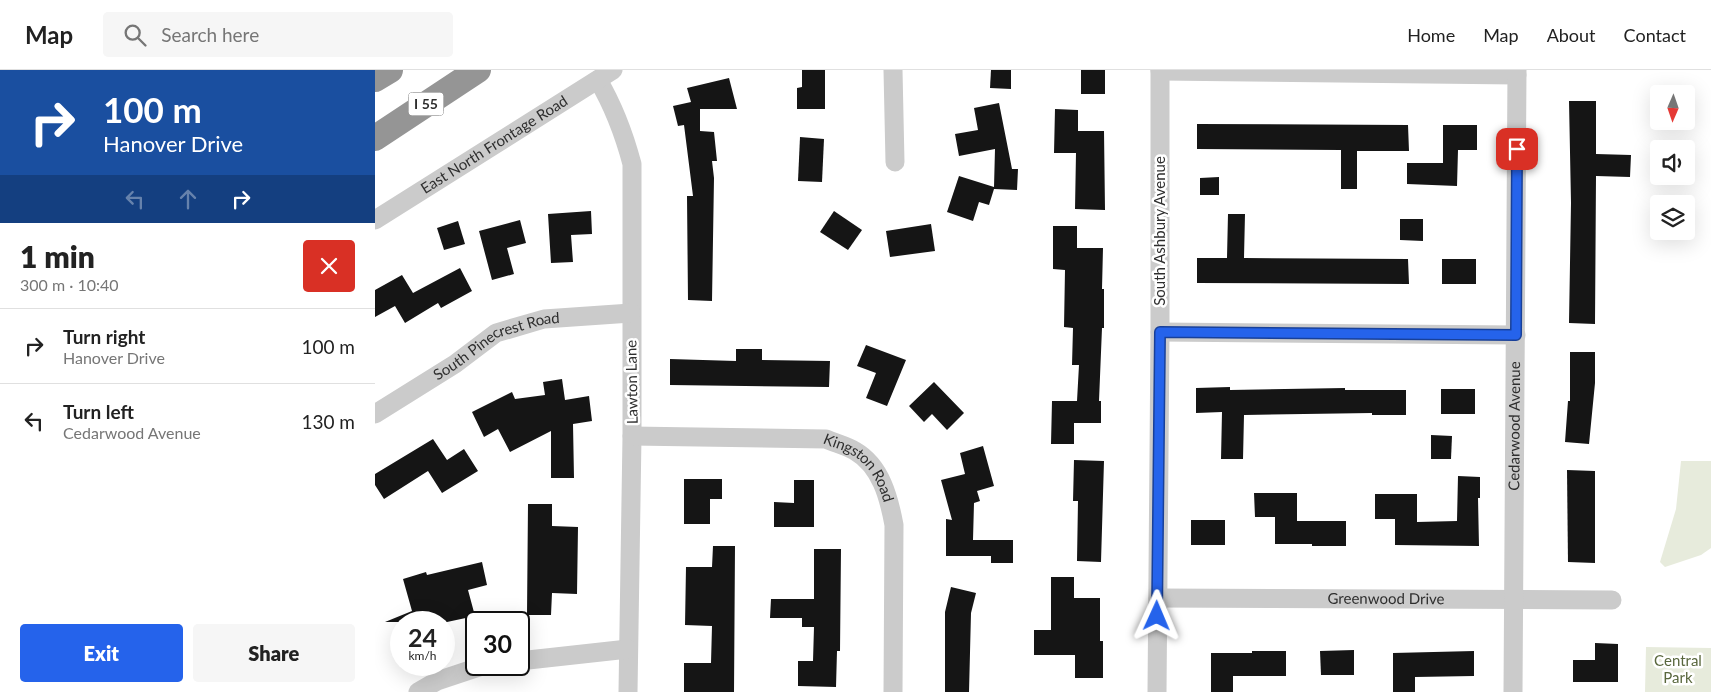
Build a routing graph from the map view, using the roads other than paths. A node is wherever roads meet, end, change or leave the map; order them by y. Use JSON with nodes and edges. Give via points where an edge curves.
{"nodes":[{"id":1,"x":390,"y":70,"type":"edge"},
{"id":2,"x":478,"y":70,"type":"edge"},
{"id":3,"x":893,"y":70,"type":"edge"},
{"id":4,"x":1160,"y":71,"type":"edge"},
{"id":5,"x":1517,"y":72,"type":"edge"},
{"id":6,"x":605,"y":75,"type":"edge"},
{"id":7,"x":375,"y":79,"type":"edge"},
{"id":8,"x":375,"y":138,"type":"edge"},
{"id":9,"x":895,"y":162,"type":"dead end"},
{"id":10,"x":375,"y":220,"type":"edge"},
{"id":11,"x":631,"y":313,"type":"junction"},
{"id":12,"x":1160,"y":332,"type":"junction"},
{"id":13,"x":1516,"y":335,"type":"junction"},
{"id":14,"x":375,"y":414,"type":"edge"},
{"id":15,"x":632,"y":436,"type":"junction"},
{"id":16,"x":1158,"y":598,"type":"junction"},
{"id":17,"x":1514,"y":600,"type":"junction"},
{"id":18,"x":1612,"y":600,"type":"dead end"},
{"id":19,"x":628,"y":649,"type":"junction"},
{"id":20,"x":530,"y":660,"type":"edge"},
{"id":21,"x":465,"y":672,"type":"edge"},
{"id":22,"x":419,"y":692,"type":"edge"},
{"id":23,"x":628,"y":692,"type":"edge"},
{"id":24,"x":893,"y":692,"type":"edge"},
{"id":25,"x":1157,"y":692,"type":"edge"},
{"id":26,"x":1513,"y":692,"type":"edge"}],
"edges":[{"from":1,"to":7,"type":"highway"},
{"from":2,"to":8,"type":"highway","number":"I 55"},
{"from":3,"to":9,"type":"street"},
{"from":4,"to":5,"type":"street"},
{"from":4,"to":12,"type":"street","name":"South Ashbury Avenue"},
{"from":5,"to":13,"type":"street","name":"Cedarwood Avenue"},
{"from":6,"to":10,"type":"street","name":"East North Frontage Road"},
{"from":6,"to":11,"type":"street","name":"Lawton Lane","via":[[632,164]]},
{"from":11,"to":14,"type":"street","name":"South Pinecrest Road","via":[[544,319],[496,333],[455,364]]},
{"from":11,"to":15,"type":"street","name":"Lawton Lane"},
{"from":12,"to":13,"type":"street"},
{"from":12,"to":16,"type":"street","name":"South Ashbury Avenue"},
{"from":13,"to":17,"type":"street","name":"Cedarwood Avenue"},
{"from":15,"to":19,"type":"street","name":"Lawton Lane"},
{"from":15,"to":24,"type":"street","name":"Kingston Road","via":[[826,440],[856,451],[871,465],[890,502],[894,525]]},
{"from":16,"to":17,"type":"street","name":"Greenwood Drive"},
{"from":16,"to":25,"type":"street","name":"South Ashbury Avenue"},
{"from":17,"to":18,"type":"street","name":"Greenwood Drive"},
{"from":17,"to":26,"type":"street","name":"Cedarwood Avenue"},
{"from":19,"to":20,"type":"street"},
{"from":19,"to":23,"type":"street","name":"Lawton Lane"},
{"from":21,"to":22,"type":"street","via":[[437,681]]}]}
